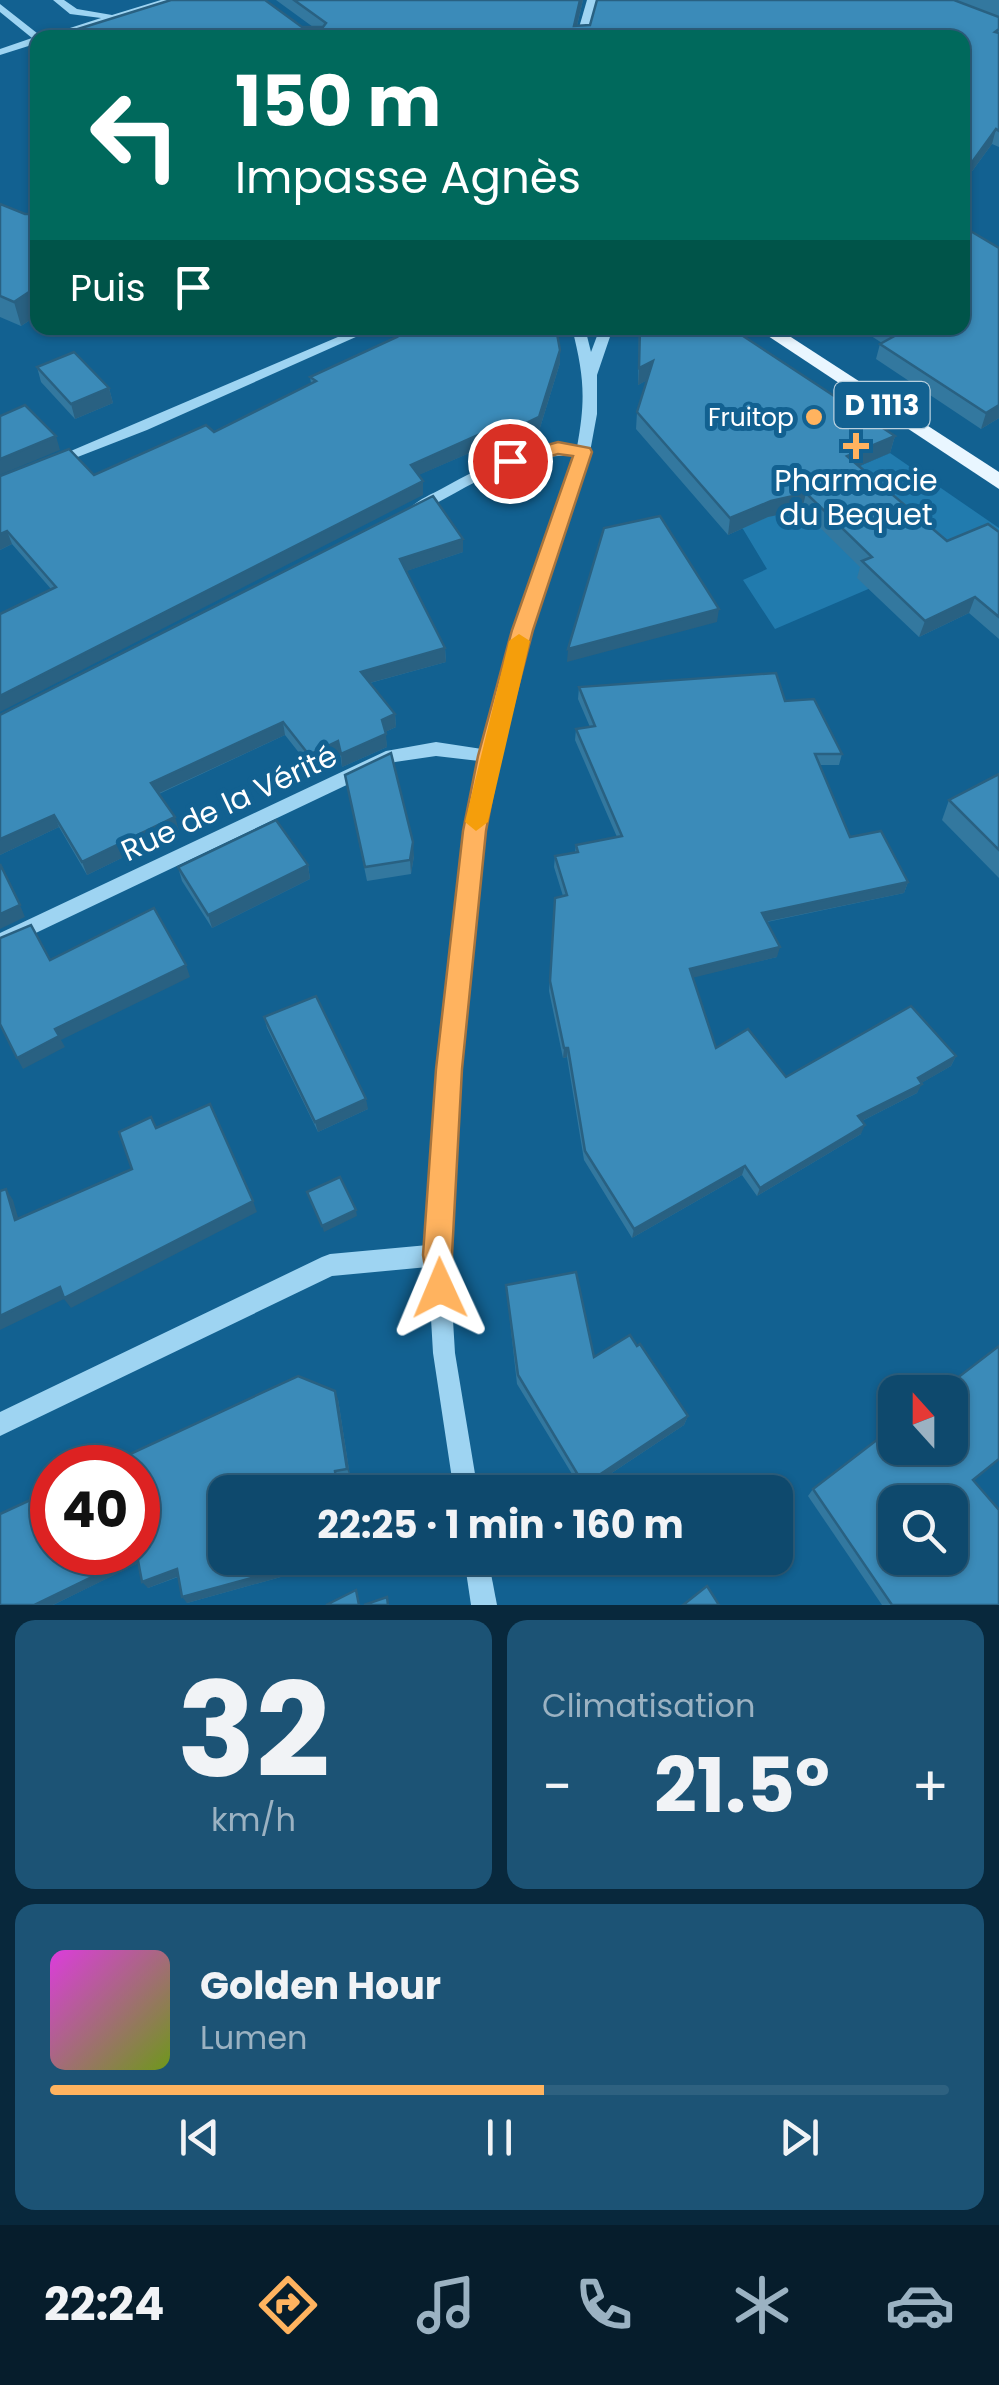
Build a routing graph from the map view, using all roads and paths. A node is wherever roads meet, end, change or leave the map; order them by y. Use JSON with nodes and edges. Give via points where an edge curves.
{"nodes":[{"id":1,"x":58,"y":0,"type":"edge"},
{"id":2,"x":170,"y":0,"type":"edge"},
{"id":3,"x":592,"y":0,"type":"edge"},
{"id":4,"x":0,"y":8,"type":"edge"},
{"id":5,"x":115,"y":17,"type":"junction"},
{"id":6,"x":73,"y":30,"type":"edge"},
{"id":7,"x":583,"y":30,"type":"edge"},
{"id":8,"x":30,"y":32,"type":"edge"},
{"id":9,"x":30,"y":42,"type":"edge"},
{"id":10,"x":0,"y":52,"type":"edge"},
{"id":11,"x":353,"y":335,"type":"edge"},
{"id":12,"x":581,"y":335,"type":"edge"},
{"id":13,"x":604,"y":335,"type":"edge"},
{"id":14,"x":776,"y":335,"type":"edge"},
{"id":15,"x":590,"y":375,"type":"junction"},
{"id":16,"x":583,"y":452,"type":"junction"},
{"id":17,"x":34,"y":470,"type":"edge"},
{"id":18,"x":999,"y":482,"type":"edge"},
{"id":19,"x":405,"y":514,"type":"edge"},
{"id":20,"x":489,"y":756,"type":"junction"},
{"id":21,"x":0,"y":942,"type":"edge"},
{"id":22,"x":438,"y":1255,"type":"junction"},
{"id":23,"x":0,"y":1424,"type":"edge"},
{"id":24,"x":463,"y":1475,"type":"edge"},
{"id":25,"x":479,"y":1575,"type":"edge"},
{"id":26,"x":484,"y":1605,"type":"edge"}],
"edges":[{"from":1,"to":5,"type":"street","via":[[74,12]]},
{"from":2,"to":5,"type":"street"},
{"from":3,"to":7,"type":"street"},
{"from":4,"to":8,"type":"street"},
{"from":5,"to":6,"type":"street"},
{"from":9,"to":10,"type":"street"},
{"from":11,"to":17,"type":"street"},
{"from":12,"to":15,"type":"street"},
{"from":13,"to":15,"type":"street"},
{"from":14,"to":18,"type":"main road","number":"D 1113"},
{"from":15,"to":16,"type":"street"},
{"from":16,"to":19,"type":"street","via":[[558,448],[510,461]]},
{"from":16,"to":20,"type":"street","via":[[522,630]]},
{"from":20,"to":21,"type":"street","name":"Rue de la Vérité","via":[[436,749],[392,756]]},
{"from":20,"to":22,"type":"street","via":[[474,831],[451,1051]]},
{"from":22,"to":23,"type":"street","via":[[330,1266]]},
{"from":22,"to":24,"type":"street","via":[[444,1354]]},
{"from":25,"to":26,"type":"street"}]}
